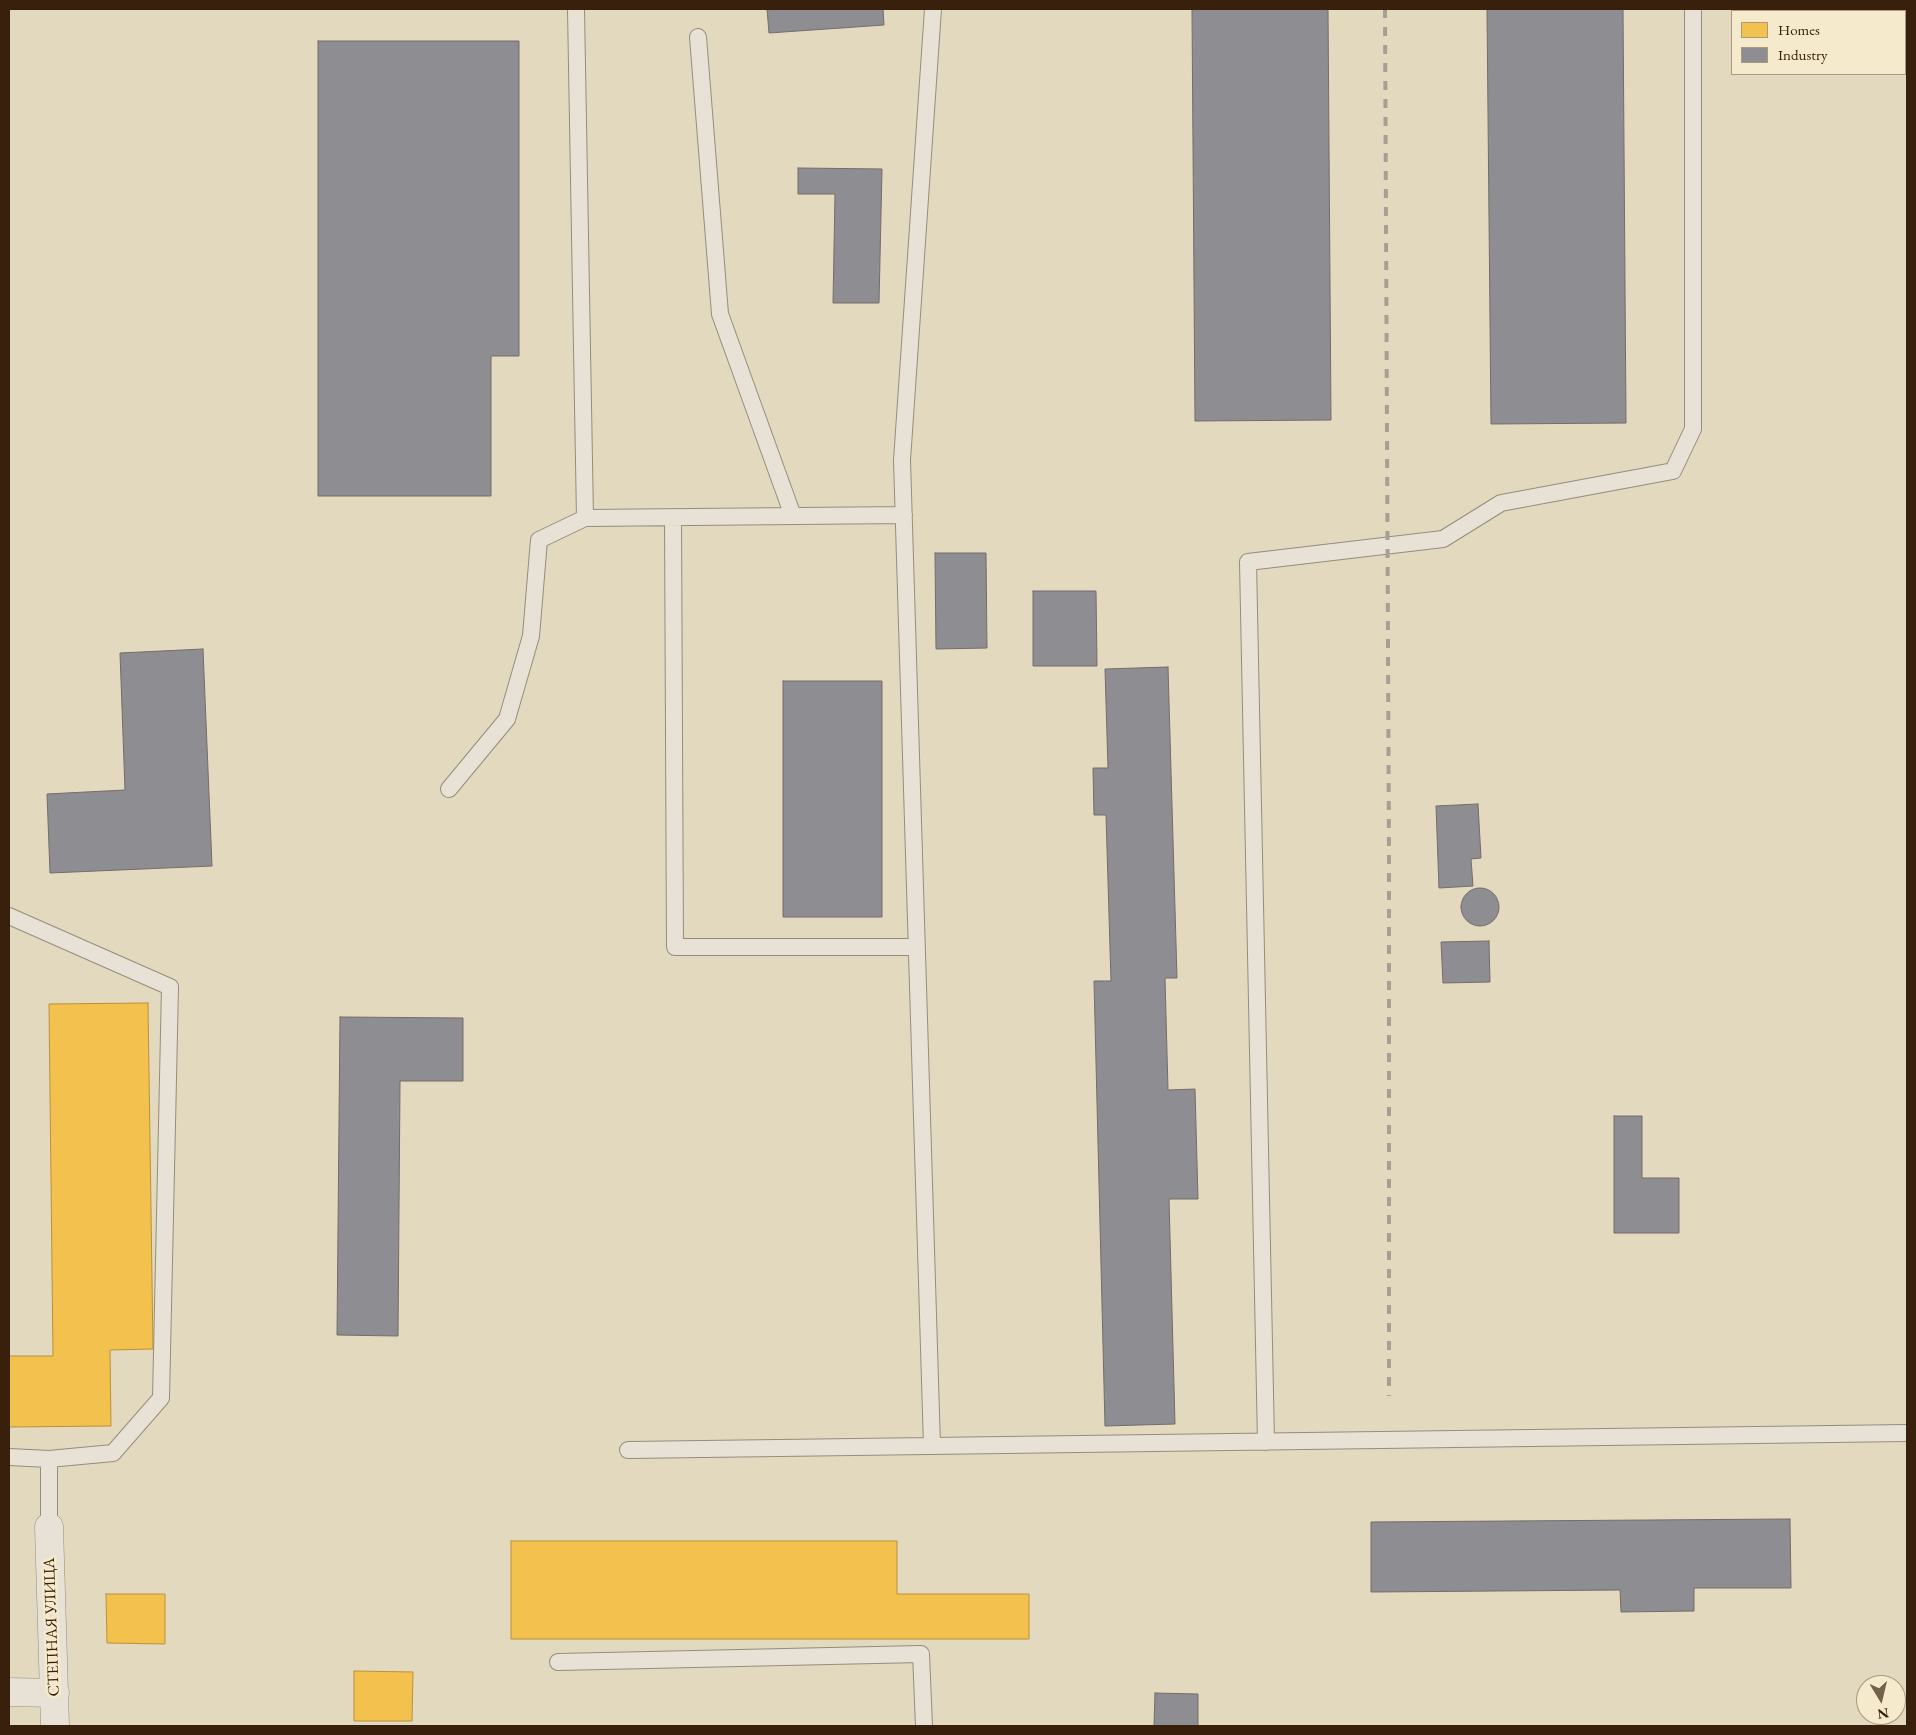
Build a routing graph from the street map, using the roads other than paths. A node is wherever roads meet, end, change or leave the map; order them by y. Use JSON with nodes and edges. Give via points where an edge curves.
{"nodes":[{"id":1,"x":576,"y":9,"type":"edge"},
{"id":2,"x":933,"y":9,"type":"edge"},
{"id":3,"x":1693,"y":9,"type":"edge"},
{"id":4,"x":698,"y":37,"type":"dead end"},
{"id":5,"x":904,"y":515,"type":"junction"},
{"id":6,"x":793,"y":516,"type":"junction"},
{"id":7,"x":673,"y":517,"type":"junction"},
{"id":8,"x":585,"y":518,"type":"junction"},
{"id":9,"x":449,"y":789,"type":"dead end"},
{"id":10,"x":9,"y":916,"type":"edge"},
{"id":11,"x":917,"y":947,"type":"junction"},
{"id":12,"x":1907,"y":1434,"type":"edge"},
{"id":13,"x":1266,"y":1442,"type":"junction"},
{"id":14,"x":932,"y":1446,"type":"junction"},
{"id":15,"x":628,"y":1450,"type":"dead end"},
{"id":16,"x":9,"y":1456,"type":"edge"},
{"id":17,"x":49,"y":1459,"type":"junction"},
{"id":18,"x":50,"y":1527,"type":"joint"},
{"id":19,"x":558,"y":1662,"type":"dead end"},
{"id":20,"x":9,"y":1692,"type":"edge"},
{"id":21,"x":55,"y":1693,"type":"junction"},
{"id":22,"x":55,"y":1726,"type":"edge"},
{"id":23,"x":924,"y":1726,"type":"edge"}],
"edges":[{"from":1,"to":8,"type":"lane"},
{"from":2,"to":5,"type":"lane","via":[[902,460]]},
{"from":3,"to":13,"type":"lane","via":[[1693,430],[1673,471],[1501,503],[1443,539],[1248,562]]},
{"from":4,"to":6,"type":"lane","via":[[720,314]]},
{"from":5,"to":6,"type":"lane"},
{"from":5,"to":11,"type":"lane"},
{"from":6,"to":7,"type":"lane"},
{"from":7,"to":8,"type":"lane"},
{"from":7,"to":11,"type":"lane","via":[[675,946]]},
{"from":8,"to":9,"type":"lane","via":[[539,540],[531,636],[506,719]]},
{"from":10,"to":17,"type":"lane","via":[[170,987],[162,1398],[113,1453]]},
{"from":11,"to":14,"type":"lane"},
{"from":12,"to":13,"type":"lane"},
{"from":13,"to":14,"type":"lane"},
{"from":14,"to":15,"type":"lane"},
{"from":16,"to":17,"type":"lane"},
{"from":17,"to":18,"type":"lane"},
{"from":18,"to":21,"type":"street","name":"СТЕПНАЯ УЛИЦА"},
{"from":19,"to":23,"type":"lane","via":[[921,1654]]},
{"from":20,"to":21,"type":"street"},
{"from":21,"to":22,"type":"street","name":"СТЕПНАЯ УЛИЦА"}]}
